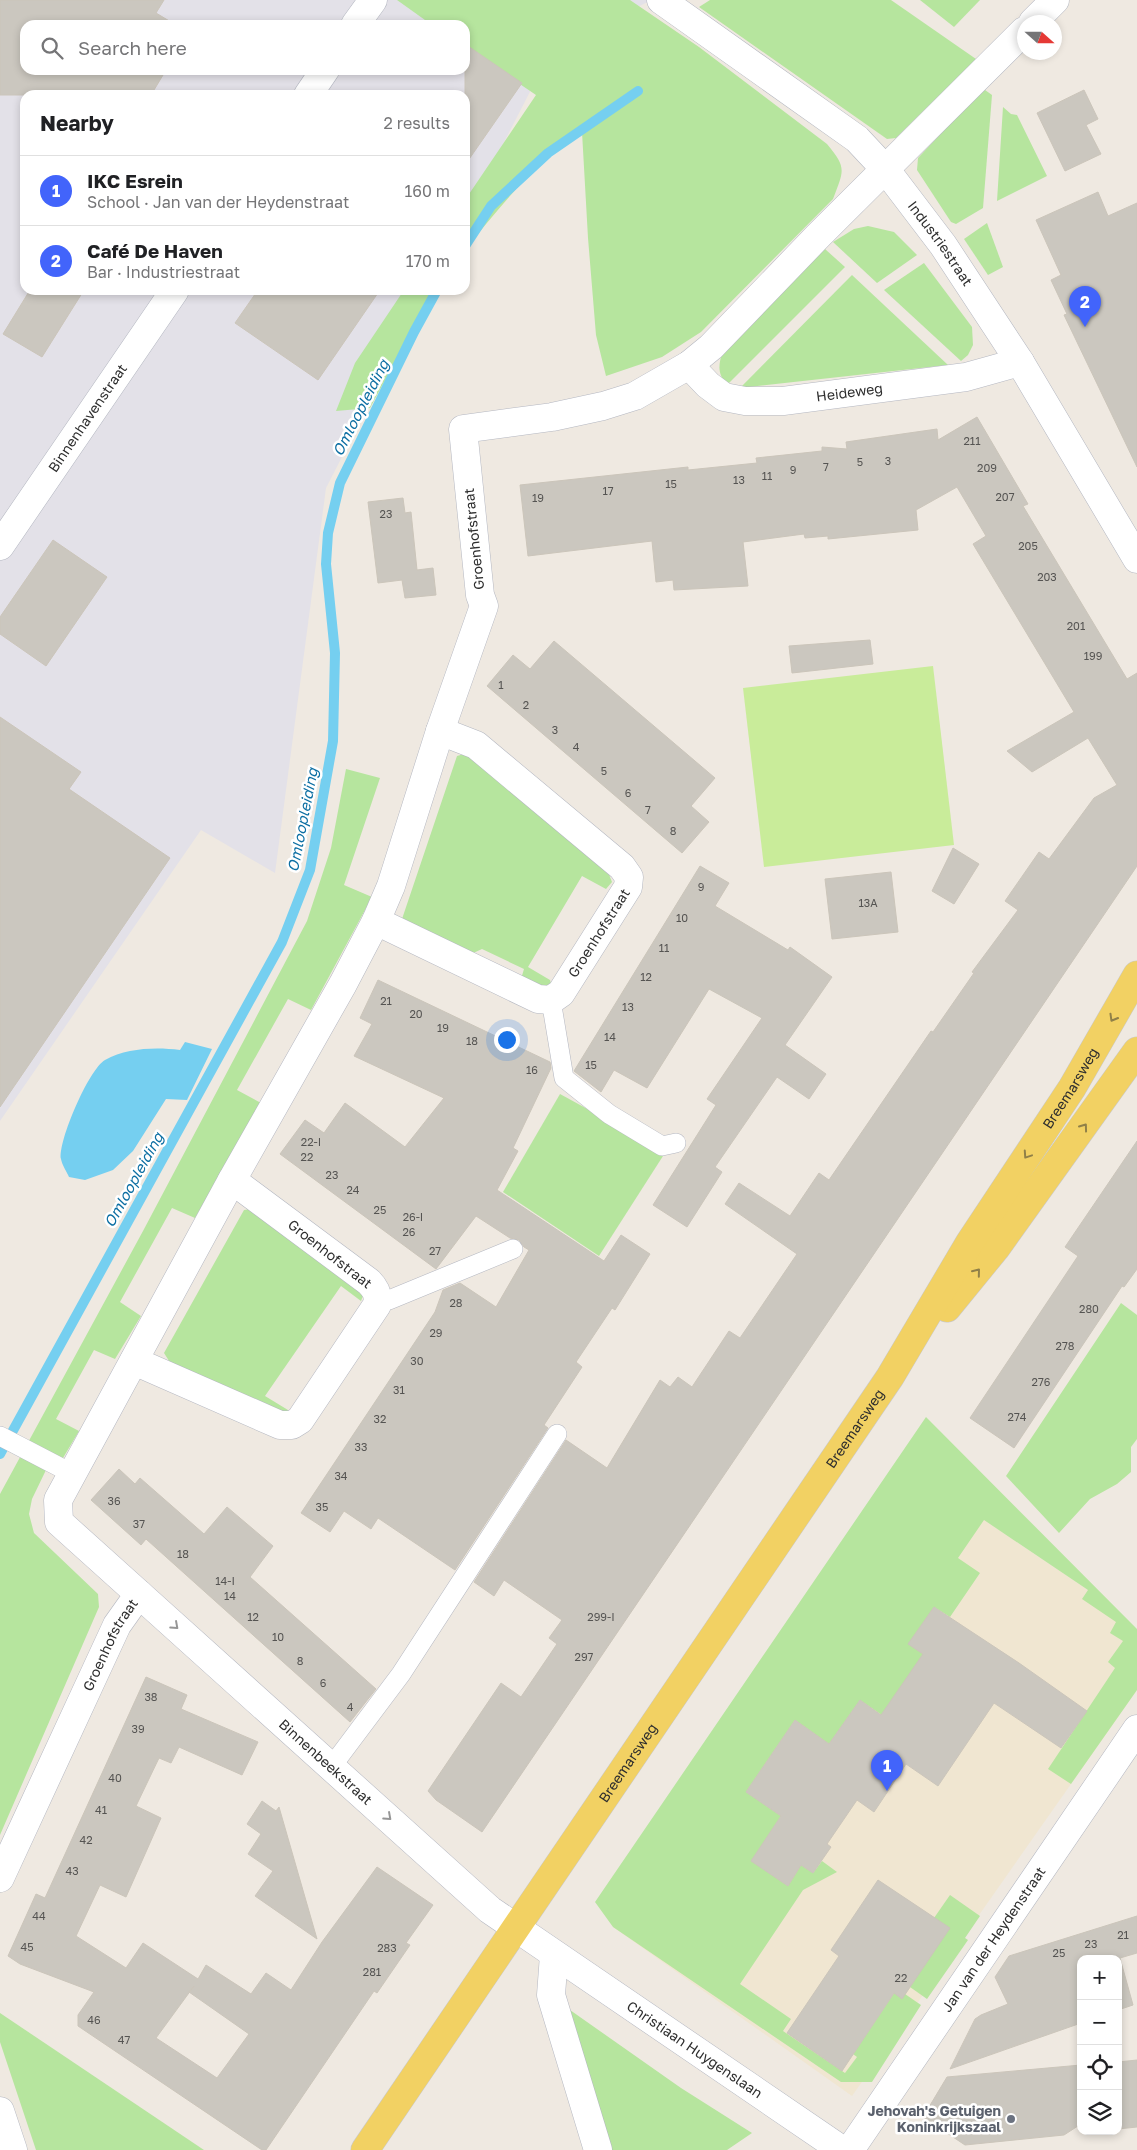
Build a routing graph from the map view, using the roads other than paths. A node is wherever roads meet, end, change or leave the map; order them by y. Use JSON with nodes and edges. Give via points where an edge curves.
{"nodes":[{"id":1,"x":372,"y":0,"type":"edge"},
{"id":2,"x":661,"y":0,"type":"edge"},
{"id":3,"x":1055,"y":0,"type":"edge"},
{"id":4,"x":1040,"y":15,"type":"edge"},
{"id":5,"x":359,"y":20,"type":"edge"},
{"id":6,"x":1017,"y":38,"type":"edge"},
{"id":7,"x":322,"y":75,"type":"edge"},
{"id":8,"x":311,"y":90,"type":"edge"},
{"id":9,"x":886,"y":170,"type":"junction"},
{"id":10,"x":172,"y":295,"type":"edge"},
{"id":11,"x":1020,"y":362,"type":"junction"},
{"id":12,"x":689,"y":365,"type":"junction"},
{"id":13,"x":0,"y":546,"type":"edge"},
{"id":14,"x":1137,"y":559,"type":"edge"},
{"id":15,"x":440,"y":731,"type":"junction"},
{"id":16,"x":376,"y":921,"type":"junction"},
{"id":17,"x":1137,"y":975,"type":"edge"},
{"id":18,"x":551,"y":1000,"type":"junction"},
{"id":19,"x":1137,"y":1051,"type":"edge"},
{"id":20,"x":676,"y":1144,"type":"dead end"},
{"id":21,"x":232,"y":1180,"type":"junction"},
{"id":22,"x":513,"y":1249,"type":"dead end"},
{"id":23,"x":378,"y":1299,"type":"junction"},
{"id":24,"x":134,"y":1361,"type":"junction"},
{"id":25,"x":890,"y":1377,"type":"junction"},
{"id":26,"x":557,"y":1434,"type":"dead end"},
{"id":27,"x":0,"y":1436,"type":"edge"},
{"id":28,"x":71,"y":1473,"type":"junction"},
{"id":29,"x":139,"y":1594,"type":"junction"},
{"id":30,"x":1137,"y":1729,"type":"edge"},
{"id":31,"x":332,"y":1766,"type":"junction"},
{"id":32,"x":0,"y":1878,"type":"edge"},
{"id":33,"x":516,"y":1928,"type":"junction"},
{"id":34,"x":554,"y":1955,"type":"junction"},
{"id":35,"x":0,"y":2111,"type":"edge"},
{"id":36,"x":839,"y":2149,"type":"edge"},
{"id":37,"x":13,"y":2150,"type":"edge"},
{"id":38,"x":365,"y":2150,"type":"edge"},
{"id":39,"x":598,"y":2150,"type":"edge"}],
"edges":[{"from":1,"to":5,"type":"street"},
{"from":2,"to":9,"type":"street","name":"Industriestraat","via":[[857,139]]},
{"from":3,"to":4,"type":"street"},
{"from":6,"to":9,"type":"street"},
{"from":7,"to":8,"type":"street"},
{"from":9,"to":11,"type":"street","name":"Industriestraat","via":[[943,245]]},
{"from":9,"to":12,"type":"street","via":[[711,347]]},
{"from":10,"to":13,"type":"street","name":"Binnenhavenstraat"},
{"from":11,"to":12,"type":"street","name":"Heideweg","via":[[966,377],[783,401],[745,401],[724,397]]},
{"from":11,"to":14,"type":"street","name":"Industriestraat"},
{"from":12,"to":15,"type":"street","name":"Groenhofstraat","via":[[635,396],[603,406],[552,417],[462,429],[480,595],[484,606]]},
{"from":15,"to":16,"type":"street","name":"Groenhofstraat","via":[[391,886]]},
{"from":15,"to":18,"type":"street","name":"Groenhofstraat","via":[[476,745],[622,867],[629,878],[628,887],[561,993]]},
{"from":16,"to":18,"type":"street","via":[[538,999]]},
{"from":16,"to":21,"type":"street","name":"Groenhofstraat"},
{"from":17,"to":25,"type":"main road","name":"Breemarsweg","one_way":true,"via":[[1072,1088],[970,1242]]},
{"from":18,"to":20,"type":"lane","via":[[564,1078],[610,1114],[662,1146]]},
{"from":25,"to":19,"type":"main road","name":"Breemarsweg","one_way":true,"via":[[996,1248]]},
{"from":21,"to":23,"type":"street","name":"Groenhofstraat","via":[[369,1282]]},
{"from":21,"to":24,"type":"street","name":"Groenhofstraat"},
{"from":22,"to":23,"type":"lane","via":[[389,1300]]},
{"from":23,"to":24,"type":"street","name":"Groenhofstraat","via":[[374,1310],[300,1420],[292,1426],[280,1425]]},
{"from":24,"to":28,"type":"street","name":"Groenhofstraat"},
{"from":25,"to":33,"type":"main road","name":"Breemarsweg"},
{"from":26,"to":31,"type":"lane","via":[[401,1674]]},
{"from":27,"to":28,"type":"lane"},
{"from":28,"to":29,"type":"street","name":"Groenhofstraat","via":[[58,1500],[59,1522]]},
{"from":29,"to":31,"type":"street","name":"Binnenbeekstraat","one_way":true},
{"from":29,"to":32,"type":"street","name":"Groenhofstraat","via":[[116,1625]]},
{"from":30,"to":36,"type":"street","name":"Jan van der Heydenstraat"},
{"from":31,"to":33,"type":"street","name":"Binnenbeekstraat","one_way":true,"via":[[490,1910]]},
{"from":33,"to":34,"type":"street","name":"Christiaan Huygenslaan"},
{"from":33,"to":38,"type":"main road","name":"Breemarsweg"},
{"from":34,"to":36,"type":"street","name":"Christiaan Huygenslaan"},
{"from":34,"to":39,"type":"street","via":[[551,1995]]},
{"from":35,"to":37,"type":"street"}]}
